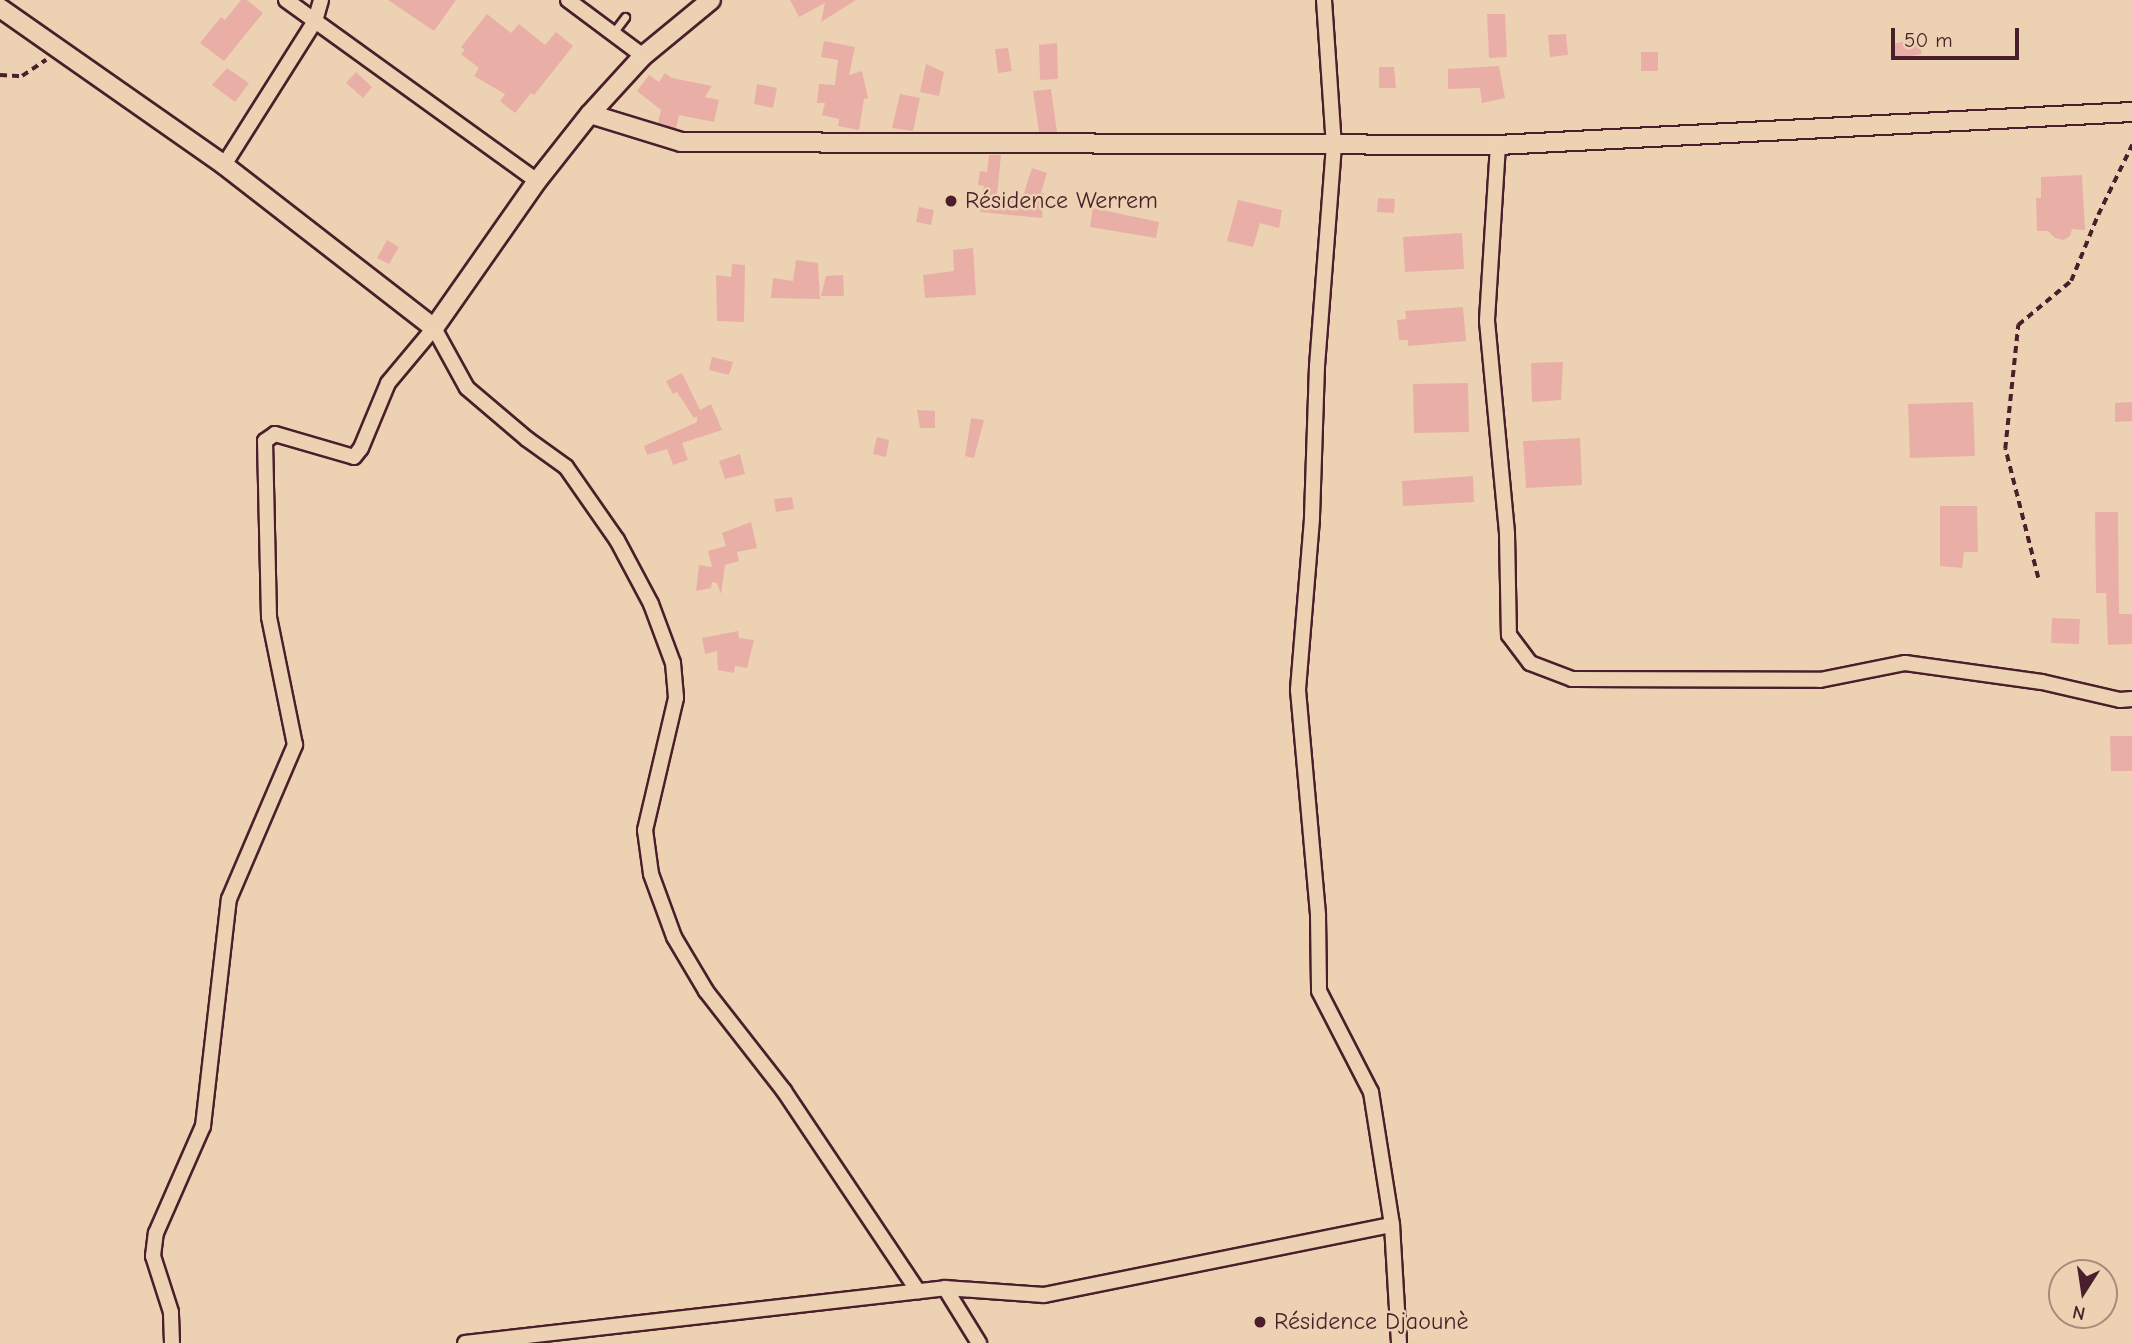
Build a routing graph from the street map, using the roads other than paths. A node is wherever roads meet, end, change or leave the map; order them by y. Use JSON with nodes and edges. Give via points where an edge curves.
{"nodes":[{"id":1,"x":286,"y":0,"type":"edge"},
{"id":2,"x":321,"y":0,"type":"edge"},
{"id":3,"x":568,"y":0,"type":"edge"},
{"id":4,"x":710,"y":0,"type":"edge"},
{"id":5,"x":1324,"y":0,"type":"edge"},
{"id":6,"x":584,"y":5,"type":"edge"},
{"id":7,"x":5,"y":6,"type":"edge"},
{"id":8,"x":625,"y":16,"type":"dead end"},
{"id":9,"x":315,"y":21,"type":"junction"},
{"id":10,"x":612,"y":33,"type":"junction"},
{"id":11,"x":643,"y":56,"type":"junction"},
{"id":12,"x":2132,"y":111,"type":"edge"},
{"id":13,"x":590,"y":114,"type":"junction"},
{"id":14,"x":1334,"y":145,"type":"junction"},
{"id":15,"x":1498,"y":145,"type":"junction"},
{"id":16,"x":224,"y":165,"type":"junction"},
{"id":17,"x":537,"y":181,"type":"junction"},
{"id":18,"x":434,"y":328,"type":"junction"},
{"id":19,"x":2132,"y":699,"type":"edge"},
{"id":20,"x":1392,"y":1225,"type":"junction"},
{"id":21,"x":945,"y":1288,"type":"junction"},
{"id":22,"x":918,"y":1292,"type":"junction"},
{"id":23,"x":172,"y":1343,"type":"edge"},
{"id":24,"x":465,"y":1343,"type":"edge"},
{"id":25,"x":979,"y":1343,"type":"edge"},
{"id":26,"x":1399,"y":1343,"type":"edge"}],
"edges":[{"from":1,"to":9,"type":"street"},
{"from":2,"to":9,"type":"street"},
{"from":3,"to":6,"type":"street"},
{"from":4,"to":11,"type":"street"},
{"from":5,"to":14,"type":"street"},
{"from":6,"to":10,"type":"street"},
{"from":7,"to":16,"type":"street","via":[[60,51]]},
{"from":8,"to":10,"type":"lane"},
{"from":9,"to":16,"type":"street"},
{"from":9,"to":17,"type":"street"},
{"from":10,"to":11,"type":"street"},
{"from":11,"to":13,"type":"street"},
{"from":12,"to":15,"type":"street"},
{"from":13,"to":14,"type":"street","via":[[681,142]]},
{"from":13,"to":17,"type":"street"},
{"from":14,"to":15,"type":"street"},
{"from":14,"to":20,"type":"street","via":[[1298,690],[1318,916],[1319,991],[1371,1092]]},
{"from":15,"to":19,"type":"street","via":[[1487,321],[1507,534],[1509,635],[1530,663],[1572,679],[1820,680],[1905,663]]},
{"from":16,"to":18,"type":"street"},
{"from":17,"to":18,"type":"street"},
{"from":18,"to":22,"type":"street","via":[[467,388],[566,467],[617,540],[651,604],[673,663],[676,698],[645,830],[651,874],[674,937],[706,990],[784,1091]]},
{"from":18,"to":23,"type":"street","via":[[388,383],[354,457],[275,434],[265,441],[270,617],[295,746],[229,899],[203,1126],[156,1233],[153,1256],[170,1312]]},
{"from":20,"to":21,"type":"street","via":[[1044,1295]]},
{"from":20,"to":26,"type":"street"},
{"from":21,"to":22,"type":"street"},
{"from":21,"to":25,"type":"street"},
{"from":22,"to":24,"type":"street"}]}
